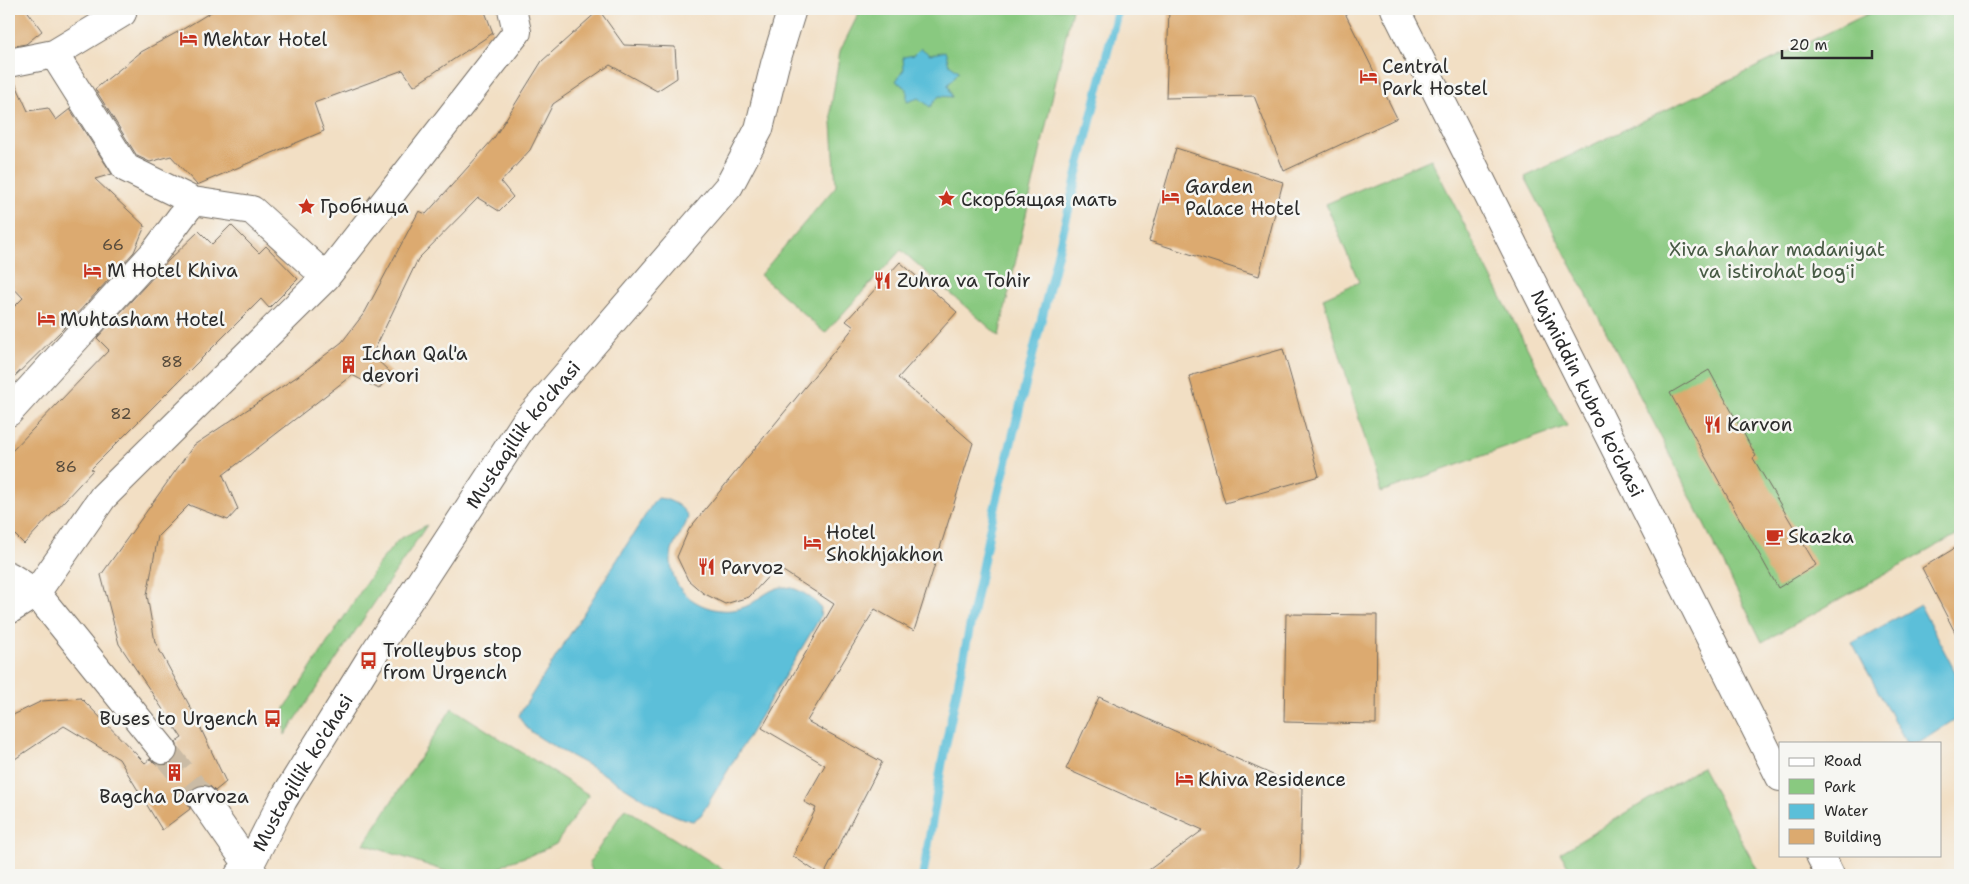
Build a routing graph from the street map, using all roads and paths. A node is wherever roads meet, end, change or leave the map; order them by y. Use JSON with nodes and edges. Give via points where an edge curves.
{"nodes":[{"id":1,"x":120,"y":9,"type":"edge"},
{"id":2,"x":512,"y":9,"type":"edge"},
{"id":3,"x":792,"y":9,"type":"edge"},
{"id":4,"x":1395,"y":9,"type":"edge"},
{"id":5,"x":54,"y":54,"type":"junction"},
{"id":6,"x":9,"y":63,"type":"edge"},
{"id":7,"x":193,"y":201,"type":"junction"},
{"id":8,"x":326,"y":277,"type":"junction"},
{"id":9,"x":9,"y":412,"type":"edge"},
{"id":10,"x":9,"y":576,"type":"edge"},
{"id":11,"x":36,"y":593,"type":"junction"},
{"id":12,"x":9,"y":610,"type":"edge"},
{"id":13,"x":163,"y":750,"type":"tunnel mouth"},
{"id":14,"x":1779,"y":775,"type":"edge"},
{"id":15,"x":203,"y":800,"type":"tunnel mouth"},
{"id":16,"x":1820,"y":856,"type":"edge"},
{"id":17,"x":248,"y":872,"type":"edge"},
{"id":18,"x":1830,"y":875,"type":"edge"}],
"edges":[{"from":1,"to":5,"type":"street","via":[[122,13]]},
{"from":2,"to":8,"type":"street","via":[[517,32]]},
{"from":3,"to":17,"type":"street","name":"Mustaqillik ko'chasi","via":[[759,130],[729,186],[524,424],[369,660],[298,775]]},
{"from":4,"to":14,"type":"street","name":"Najmiddin kubro ko'chasi"},
{"from":5,"to":6,"type":"street"},
{"from":5,"to":7,"type":"street","via":[[126,168]]},
{"from":7,"to":8,"type":"street","via":[[252,210]]},
{"from":7,"to":9,"type":"street","via":[[155,252]]},
{"from":8,"to":11,"type":"street","via":[[103,497]]},
{"from":10,"to":11,"type":"street"},
{"from":11,"to":12,"type":"street"},
{"from":11,"to":13,"type":"street"},
{"from":15,"to":17,"type":"street"},
{"from":16,"to":18,"type":"street"}]}
